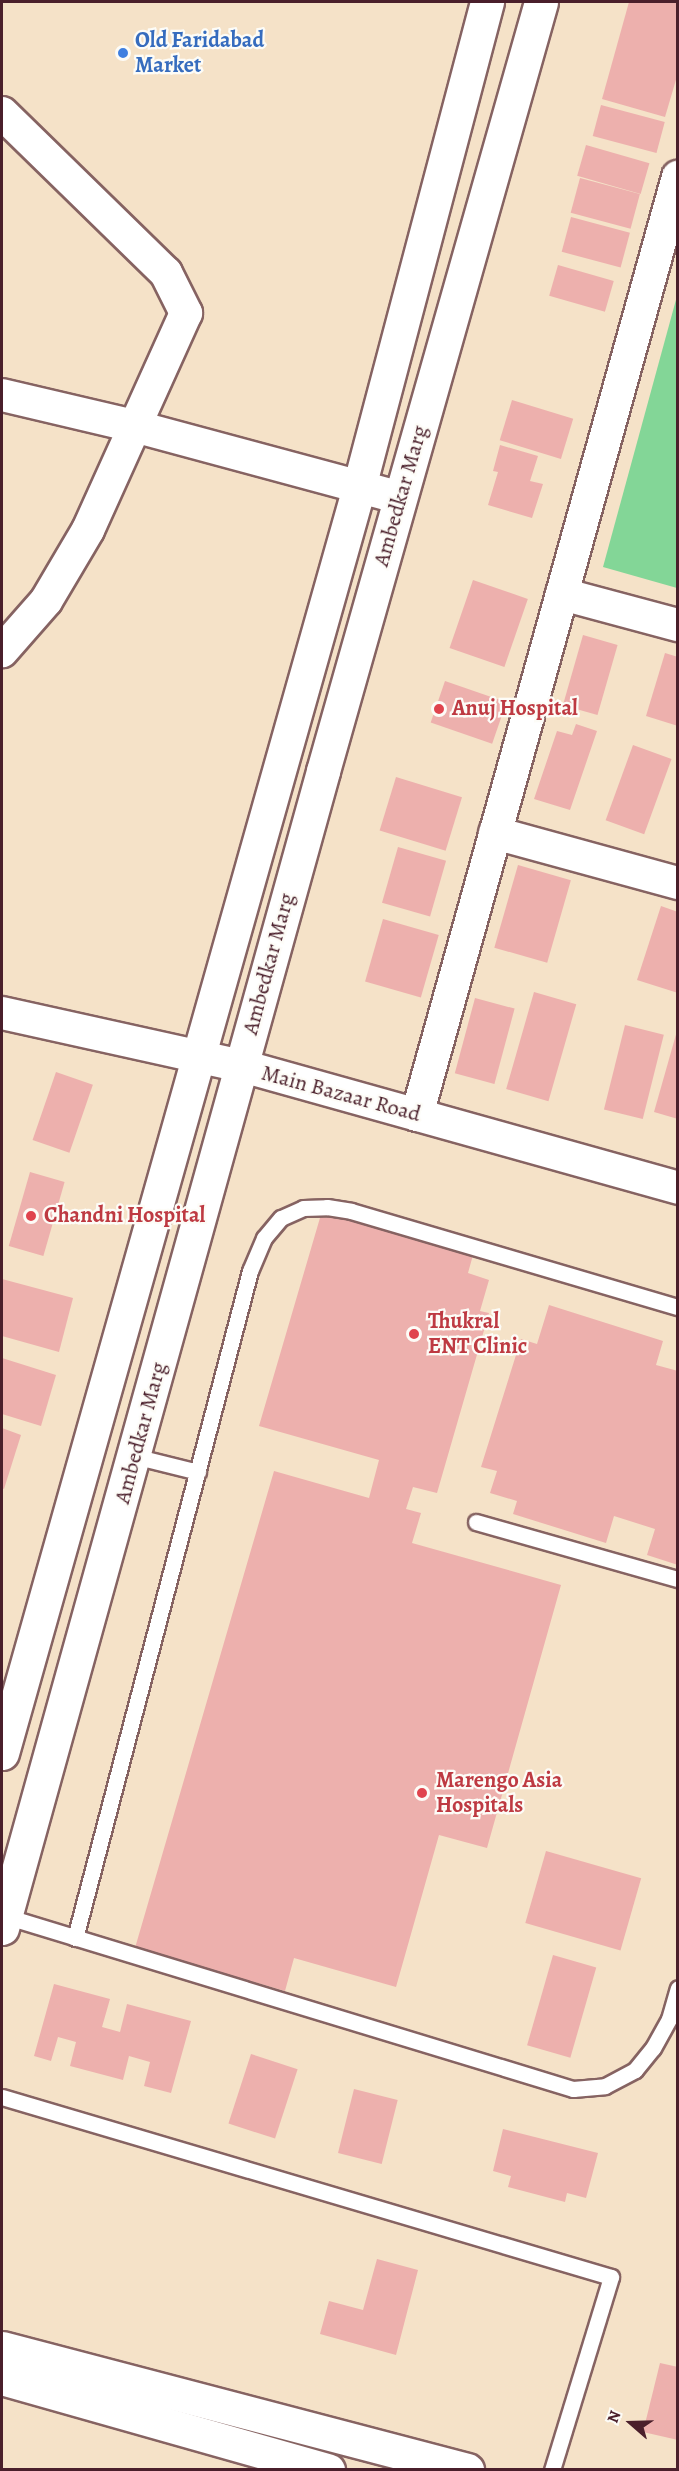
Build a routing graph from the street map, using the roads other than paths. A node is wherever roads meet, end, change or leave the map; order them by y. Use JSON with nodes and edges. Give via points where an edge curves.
{"nodes":[{"id":1,"x":487,"y":2,"type":"edge"},
{"id":2,"x":541,"y":2,"type":"edge"},
{"id":3,"x":2,"y":113,"type":"edge"},
{"id":4,"x":678,"y":177,"type":"edge"},
{"id":5,"x":672,"y":220,"type":"edge"},
{"id":6,"x":2,"y":395,"type":"edge"},
{"id":7,"x":134,"y":426,"type":"junction"},
{"id":8,"x":359,"y":487,"type":"junction"},
{"id":9,"x":400,"y":498,"type":"junction"},
{"id":10,"x":562,"y":594,"type":"junction"},
{"id":11,"x":678,"y":625,"type":"edge"},
{"id":12,"x":2,"y":651,"type":"edge"},
{"id":13,"x":495,"y":833,"type":"junction"},
{"id":14,"x":678,"y":883,"type":"edge"},
{"id":15,"x":2,"y":1013,"type":"edge"},
{"id":16,"x":199,"y":1056,"type":"junction"},
{"id":17,"x":242,"y":1066,"type":"junction"},
{"id":18,"x":417,"y":1115,"type":"junction"},
{"id":19,"x":678,"y":1188,"type":"edge"},
{"id":20,"x":678,"y":1307,"type":"edge"},
{"id":21,"x":134,"y":1456,"type":"junction"},
{"id":22,"x":198,"y":1472,"type":"junction"},
{"id":23,"x":476,"y":1522,"type":"dead end"},
{"id":24,"x":678,"y":1579,"type":"edge"},
{"id":25,"x":2,"y":1753,"type":"edge"},
{"id":26,"x":3,"y":1922,"type":"edge"},
{"id":27,"x":75,"y":1938,"type":"junction"},
{"id":28,"x":678,"y":1988,"type":"edge"},
{"id":29,"x":2,"y":2097,"type":"edge"},
{"id":30,"x":2,"y":2356,"type":"edge"},
{"id":31,"x":328,"y":2469,"type":"edge"},
{"id":32,"x":467,"y":2469,"type":"edge"},
{"id":33,"x":552,"y":2469,"type":"edge"}],
"edges":[{"from":1,"to":8,"type":"street","name":"Ambedkar Marg"},
{"from":2,"to":9,"type":"street","name":"Ambedkar Marg"},
{"from":3,"to":7,"type":"street","via":[[166,273],[186,314]]},
{"from":4,"to":5,"type":"street"},
{"from":5,"to":10,"type":"street"},
{"from":6,"to":7,"type":"street"},
{"from":7,"to":8,"type":"street"},
{"from":7,"to":12,"type":"street","via":[[88,530],[46,601]]},
{"from":8,"to":9,"type":"street"},
{"from":8,"to":16,"type":"street","name":"Ambedkar Marg"},
{"from":9,"to":17,"type":"street","name":"Ambedkar Marg"},
{"from":10,"to":11,"type":"street"},
{"from":10,"to":13,"type":"street"},
{"from":13,"to":14,"type":"street"},
{"from":13,"to":18,"type":"street"},
{"from":15,"to":16,"type":"street","name":"Main Bazaar Road"},
{"from":16,"to":17,"type":"street","name":"Main Bazaar Road"},
{"from":16,"to":25,"type":"street","name":"Ambedkar Marg"},
{"from":17,"to":18,"type":"street","name":"Main Bazaar Road"},
{"from":17,"to":21,"type":"street","name":"Ambedkar Marg"},
{"from":18,"to":19,"type":"street","name":"Main Bazaar Road"},
{"from":20,"to":22,"type":"lane","via":[[351,1211],[303,1208],[281,1218],[264,1238],[250,1271]]},
{"from":21,"to":22,"type":"lane"},
{"from":21,"to":26,"type":"street","name":"Ambedkar Marg"},
{"from":22,"to":27,"type":"lane"},
{"from":23,"to":24,"type":"lane"},
{"from":26,"to":27,"type":"lane"},
{"from":27,"to":28,"type":"lane","via":[[573,2089],[605,2086],[635,2070],[669,2019]]},
{"from":29,"to":33,"type":"lane","via":[[610,2277]]},
{"from":30,"to":31,"type":"street"},
{"from":30,"to":32,"type":"street"}]}
